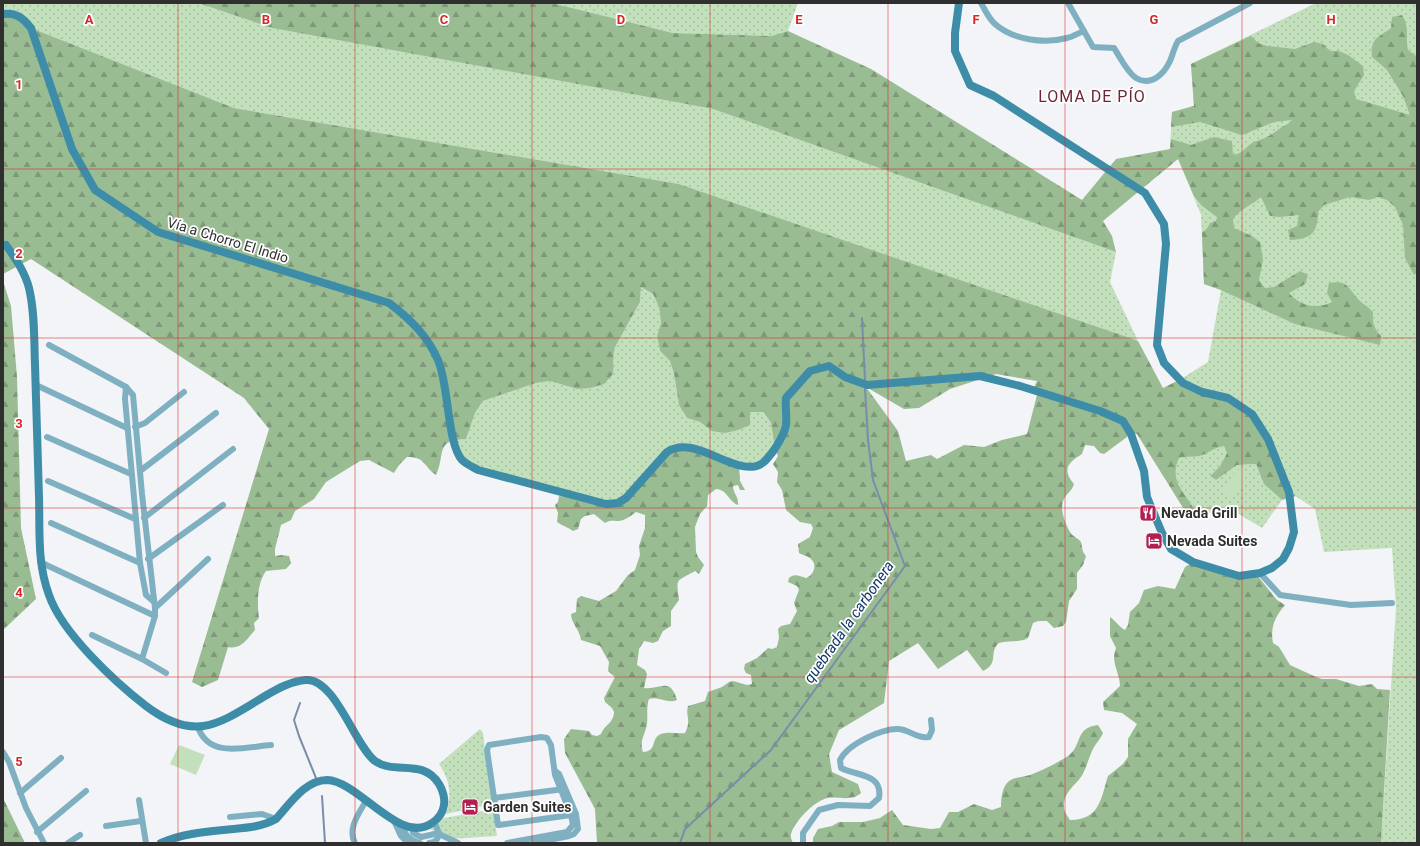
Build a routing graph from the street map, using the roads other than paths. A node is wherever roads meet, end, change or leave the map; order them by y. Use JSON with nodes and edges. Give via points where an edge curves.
{"nodes":[{"id":1,"x":959,"y":3,"type":"edge"},
{"id":2,"x":981,"y":3,"type":"edge"},
{"id":3,"x":1068,"y":3,"type":"edge"},
{"id":4,"x":1250,"y":3,"type":"edge"},
{"id":5,"x":3,"y":14,"type":"edge"},
{"id":6,"x":1084,"y":31,"type":"junction"},
{"id":7,"x":6,"y":245,"type":"dead end"},
{"id":8,"x":49,"y":345,"type":"dead end"},
{"id":9,"x":36,"y":385,"type":"junction"},
{"id":10,"x":126,"y":387,"type":"junction"},
{"id":11,"x":184,"y":392,"type":"dead end"},
{"id":12,"x":216,"y":413,"type":"dead end"},
{"id":13,"x":135,"y":427,"type":"junction"},
{"id":14,"x":127,"y":428,"type":"junction"},
{"id":15,"x":47,"y":437,"type":"dead end"},
{"id":16,"x":233,"y":449,"type":"dead end"},
{"id":17,"x":140,"y":471,"type":"junction"},
{"id":18,"x":131,"y":474,"type":"junction"},
{"id":19,"x":48,"y":481,"type":"dead end"},
{"id":20,"x":223,"y":505,"type":"dead end"},
{"id":21,"x":144,"y":518,"type":"junction"},
{"id":22,"x":135,"y":519,"type":"junction"},
{"id":23,"x":50,"y":523,"type":"dead end"},
{"id":24,"x":148,"y":558,"type":"junction"},
{"id":25,"x":208,"y":559,"type":"dead end"},
{"id":26,"x":40,"y":562,"type":"junction"},
{"id":27,"x":140,"y":564,"type":"junction"},
{"id":28,"x":1260,"y":573,"type":"junction"},
{"id":29,"x":153,"y":601,"type":"junction"},
{"id":30,"x":1392,"y":603,"type":"dead end"},
{"id":31,"x":155,"y":608,"type":"junction"},
{"id":32,"x":155,"y":616,"type":"junction"},
{"id":33,"x":92,"y":635,"type":"dead end"},
{"id":34,"x":142,"y":659,"type":"junction"},
{"id":35,"x":166,"y":673,"type":"dead end"},
{"id":36,"x":931,"y":720,"type":"dead end"},
{"id":37,"x":198,"y":727,"type":"junction"},
{"id":38,"x":271,"y":745,"type":"dead end"},
{"id":39,"x":3,"y":752,"type":"edge"},
{"id":40,"x":61,"y":758,"type":"dead end"},
{"id":41,"x":563,"y":789,"type":"junction"},
{"id":42,"x":86,"y":791,"type":"dead end"},
{"id":43,"x":20,"y":793,"type":"junction"},
{"id":44,"x":494,"y":798,"type":"junction"},
{"id":45,"x":139,"y":800,"type":"dead end"},
{"id":46,"x":366,"y":801,"type":"junction"},
{"id":47,"x":574,"y":815,"type":"junction"},
{"id":48,"x":230,"y":817,"type":"dead end"},
{"id":49,"x":276,"y":819,"type":"junction"},
{"id":50,"x":394,"y":821,"type":"junction"},
{"id":51,"x":141,"y":822,"type":"junction"},
{"id":52,"x":434,"y":822,"type":"junction"},
{"id":53,"x":106,"y":826,"type":"dead end"},
{"id":54,"x":403,"y":826,"type":"junction"},
{"id":55,"x":412,"y":828,"type":"junction"},
{"id":56,"x":37,"y":832,"type":"junction"},
{"id":57,"x":439,"y":834,"type":"junction"},
{"id":58,"x":80,"y":835,"type":"dead end"},
{"id":59,"x":536,"y":841,"type":"edge"},
{"id":60,"x":434,"y":842,"type":"edge"},
{"id":61,"x":44,"y":843,"type":"edge"},
{"id":62,"x":68,"y":843,"type":"edge"},
{"id":63,"x":146,"y":843,"type":"edge"},
{"id":64,"x":160,"y":843,"type":"edge"},
{"id":65,"x":355,"y":843,"type":"edge"},
{"id":66,"x":408,"y":843,"type":"edge"},
{"id":67,"x":420,"y":843,"type":"edge"},
{"id":68,"x":458,"y":843,"type":"edge"},
{"id":69,"x":507,"y":843,"type":"edge"},
{"id":70,"x":803,"y":843,"type":"edge"}],
"edges":[{"from":1,"to":28,"type":"street","via":[[955,51],[970,85],[994,96],[1145,193],[1164,224],[1166,244],[1157,345],[1164,363],[1183,383],[1202,392],[1228,398],[1252,414],[1268,439],[1289,492],[1294,532],[1289,548],[1283,559]]},
{"from":2,"to":6,"type":"street","via":[[995,24],[1014,34],[1032,39],[1068,38]]},
{"from":3,"to":6,"type":"street"},
{"from":4,"to":6,"type":"street","via":[[1178,41],[1170,62],[1160,76],[1153,80],[1135,78],[1114,48],[1093,47]]},
{"from":5,"to":28,"type":"street","name":"Vía a Chorro El Indio","via":[[10,13],[23,18],[31,28],[72,150],[95,190],[158,232],[390,303],[411,320],[427,338],[445,384],[453,439],[462,460],[478,470],[606,504],[618,504],[673,448],[696,449],[739,466],[753,466],[763,462],[775,449],[786,427],[786,398],[810,371],[830,366],[845,377],[867,385],[980,376],[1020,386],[1123,420],[1131,434],[1144,471],[1147,497],[1171,549],[1193,562],[1239,576]]},
{"from":7,"to":9,"type":"street","via":[[17,261],[29,289]]},
{"from":8,"to":10,"type":"street"},
{"from":9,"to":14,"type":"street"},
{"from":9,"to":26,"type":"street"},
{"from":10,"to":13,"type":"street","via":[[134,395]]},
{"from":10,"to":14,"type":"street"},
{"from":11,"to":13,"type":"street","via":[[145,423]]},
{"from":12,"to":17,"type":"street"},
{"from":13,"to":17,"type":"street"},
{"from":14,"to":18,"type":"street"},
{"from":15,"to":18,"type":"street"},
{"from":16,"to":21,"type":"street"},
{"from":17,"to":21,"type":"street"},
{"from":18,"to":22,"type":"street"},
{"from":19,"to":22,"type":"street"},
{"from":20,"to":24,"type":"street"},
{"from":21,"to":24,"type":"street"},
{"from":22,"to":27,"type":"street"},
{"from":23,"to":27,"type":"street"},
{"from":24,"to":29,"type":"street"},
{"from":25,"to":31,"type":"street"},
{"from":26,"to":32,"type":"street"},
{"from":26,"to":37,"type":"street","via":[[50,597],[60,616],[95,658],[122,686],[155,713],[182,726]]},
{"from":27,"to":29,"type":"street","via":[[146,595]]},
{"from":28,"to":30,"type":"street","via":[[1280,595],[1352,604]]},
{"from":29,"to":31,"type":"street"},
{"from":31,"to":32,"type":"street"},
{"from":32,"to":34,"type":"street"},
{"from":33,"to":34,"type":"street"},
{"from":34,"to":35,"type":"street"},
{"from":36,"to":70,"type":"street","via":[[932,730],[929,737],[919,738],[900,729],[883,731],[872,735],[845,753],[840,760],[841,768],[873,779],[880,790],[879,798],[870,806],[838,805],[819,810],[805,830]]},
{"from":37,"to":38,"type":"street","via":[[204,740],[216,747]]},
{"from":37,"to":52,"type":"street","via":[[215,724],[285,686],[312,680],[328,692],[368,754],[376,762],[418,768],[436,780],[441,787],[444,807]]},
{"from":39,"to":43,"type":"street"},
{"from":40,"to":43,"type":"street"},
{"from":41,"to":44,"type":"street"},
{"from":41,"to":44,"type":"street","via":[[559,774],[555,771],[551,745],[546,738],[541,737],[490,745],[487,750]]},
{"from":41,"to":47,"type":"street"},
{"from":42,"to":56,"type":"street"},
{"from":43,"to":56,"type":"street"},
{"from":44,"to":47,"type":"street","via":[[499,825]]},
{"from":45,"to":51,"type":"street"},
{"from":46,"to":49,"type":"street","via":[[349,787],[337,782],[317,782],[307,787]]},
{"from":46,"to":50,"type":"street"},
{"from":46,"to":65,"type":"street","via":[[352,830]]},
{"from":47,"to":59,"type":"street","via":[[578,829],[574,834]]},
{"from":48,"to":49,"type":"street","via":[[262,814]]},
{"from":49,"to":64,"type":"street","via":[[253,827],[199,833]]},
{"from":50,"to":54,"type":"street"},
{"from":50,"to":66,"type":"street","via":[[401,836]]},
{"from":51,"to":53,"type":"street"},
{"from":51,"to":63,"type":"street"},
{"from":52,"to":55,"type":"street","via":[[427,827]]},
{"from":52,"to":57,"type":"street"},
{"from":54,"to":55,"type":"street"},
{"from":54,"to":67,"type":"street","via":[[404,832]]},
{"from":55,"to":57,"type":"street","via":[[413,833],[421,837]]},
{"from":56,"to":61,"type":"street"},
{"from":57,"to":60,"type":"street"},
{"from":57,"to":68,"type":"street"},
{"from":58,"to":62,"type":"street"},
{"from":59,"to":69,"type":"street"}]}
